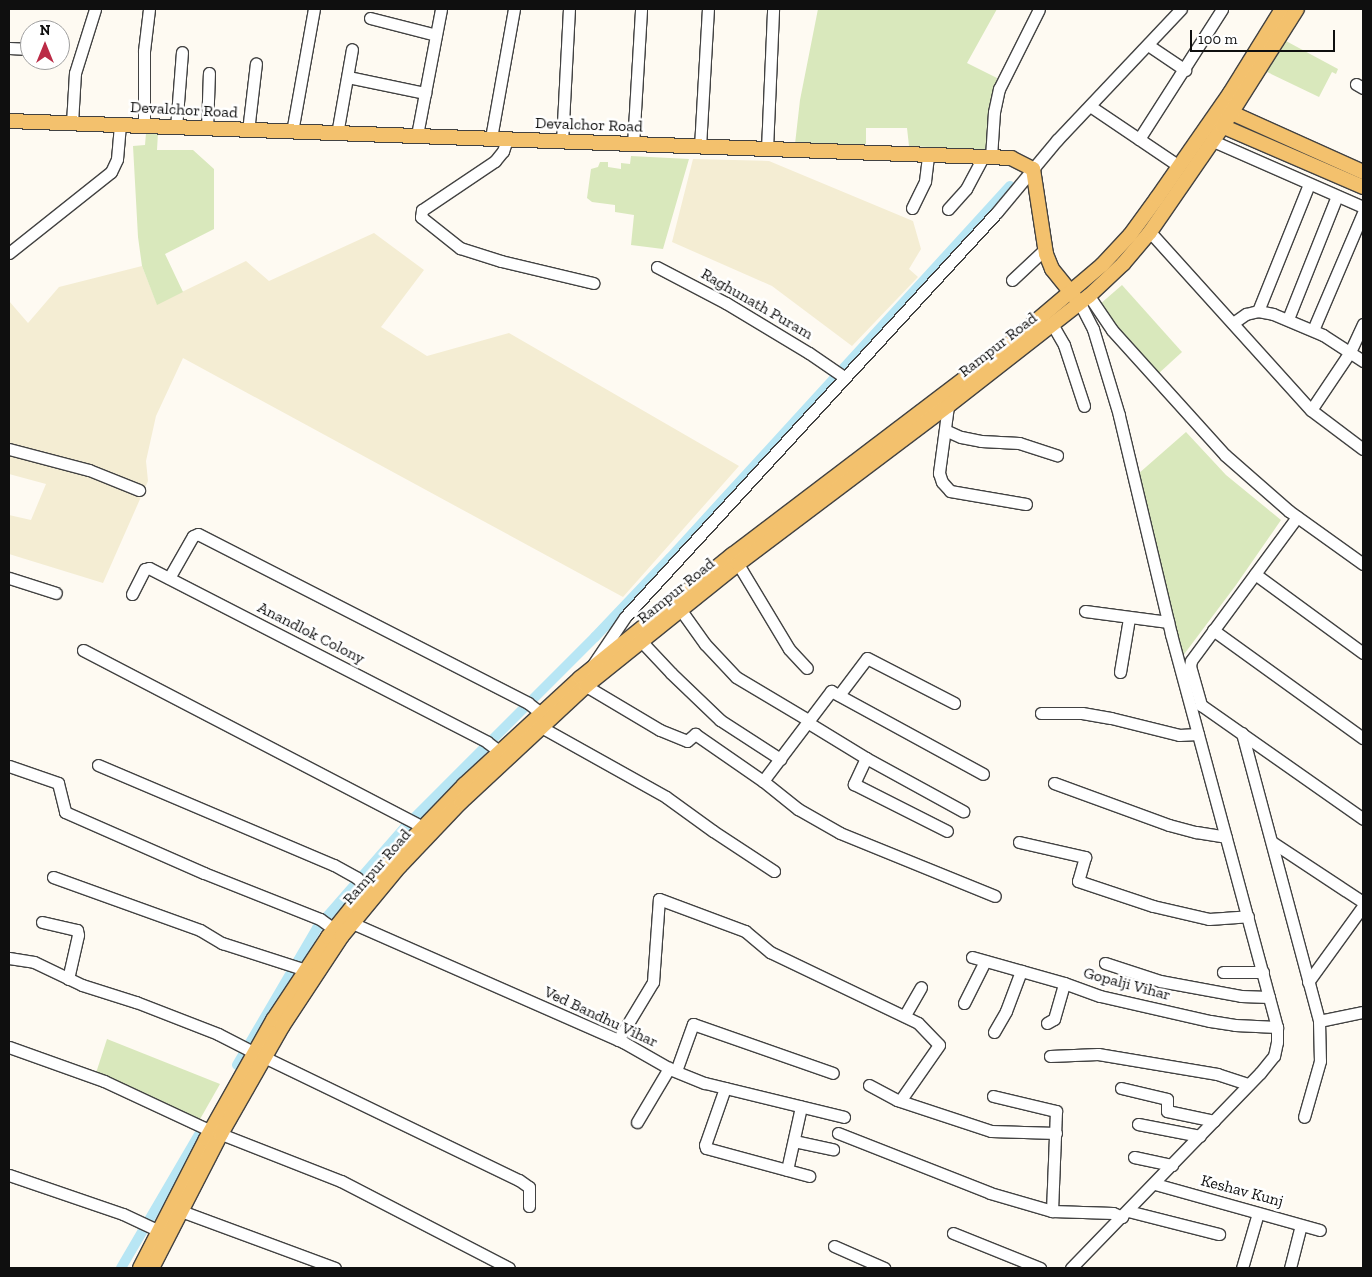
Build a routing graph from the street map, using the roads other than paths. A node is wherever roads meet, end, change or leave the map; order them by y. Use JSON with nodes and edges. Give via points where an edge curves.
{"nodes":[{"id":1,"x":94,"y":9,"type":"edge"},
{"id":2,"x":149,"y":9,"type":"edge"},
{"id":3,"x":314,"y":9,"type":"edge"},
{"id":4,"x":441,"y":9,"type":"edge"},
{"id":5,"x":514,"y":9,"type":"edge"},
{"id":6,"x":569,"y":9,"type":"edge"},
{"id":7,"x":641,"y":9,"type":"edge"},
{"id":8,"x":708,"y":9,"type":"edge"},
{"id":9,"x":773,"y":9,"type":"edge"},
{"id":10,"x":1039,"y":9,"type":"edge"},
{"id":11,"x":1181,"y":9,"type":"edge"},
{"id":12,"x":1222,"y":9,"type":"edge"},
{"id":13,"x":1282,"y":9,"type":"edge"},
{"id":14,"x":1297,"y":9,"type":"edge"},
{"id":15,"x":370,"y":18,"type":"dead end"},
{"id":16,"x":436,"y":35,"type":"junction"},
{"id":17,"x":1148,"y":45,"type":"junction"},
{"id":18,"x":352,"y":49,"type":"dead end"},
{"id":19,"x":182,"y":52,"type":"dead end"},
{"id":20,"x":256,"y":63,"type":"dead end"},
{"id":21,"x":1185,"y":70,"type":"junction"},
{"id":22,"x":209,"y":73,"type":"dead end"},
{"id":23,"x":348,"y":77,"type":"junction"},
{"id":24,"x":425,"y":93,"type":"junction"},
{"id":25,"x":1090,"y":106,"type":"junction"},
{"id":26,"x":1226,"y":110,"type":"junction"},
{"id":27,"x":9,"y":121,"type":"edge"},
{"id":28,"x":72,"y":123,"type":"junction"},
{"id":29,"x":1217,"y":124,"type":"junction"},
{"id":30,"x":120,"y":125,"type":"junction"},
{"id":31,"x":144,"y":126,"type":"junction"},
{"id":32,"x":176,"y":128,"type":"junction"},
{"id":33,"x":207,"y":129,"type":"junction"},
{"id":34,"x":248,"y":131,"type":"junction"},
{"id":35,"x":292,"y":132,"type":"junction"},
{"id":36,"x":337,"y":134,"type":"junction"},
{"id":37,"x":417,"y":135,"type":"junction"},
{"id":38,"x":491,"y":138,"type":"junction"},
{"id":39,"x":507,"y":139,"type":"junction"},
{"id":40,"x":1139,"y":139,"type":"junction"},
{"id":41,"x":1213,"y":141,"type":"junction"},
{"id":42,"x":562,"y":142,"type":"junction"},
{"id":43,"x":633,"y":145,"type":"junction"},
{"id":44,"x":700,"y":147,"type":"junction"},
{"id":45,"x":767,"y":149,"type":"junction"},
{"id":46,"x":928,"y":155,"type":"junction"},
{"id":47,"x":987,"y":157,"type":"junction"},
{"id":48,"x":1179,"y":166,"type":"junction"},
{"id":49,"x":1033,"y":169,"type":"junction"},
{"id":50,"x":1363,"y":172,"type":"edge"},
{"id":51,"x":1309,"y":184,"type":"junction"},
{"id":52,"x":1363,"y":187,"type":"edge"},
{"id":53,"x":1337,"y":196,"type":"junction"},
{"id":54,"x":1363,"y":207,"type":"edge"},
{"id":55,"x":912,"y":208,"type":"dead end"},
{"id":56,"x":948,"y":209,"type":"dead end"},
{"id":57,"x":1363,"y":214,"type":"edge"},
{"id":58,"x":1145,"y":227,"type":"junction"},
{"id":59,"x":1045,"y":249,"type":"junction"},
{"id":60,"x":9,"y":253,"type":"edge"},
{"id":61,"x":657,"y":267,"type":"dead end"},
{"id":62,"x":1012,"y":280,"type":"dead end"},
{"id":63,"x":593,"y":283,"type":"dead end"},
{"id":64,"x":1070,"y":292,"type":"junction"},
{"id":65,"x":1084,"y":299,"type":"junction"},
{"id":66,"x":1258,"y":311,"type":"junction"},
{"id":67,"x":1288,"y":319,"type":"junction"},
{"id":68,"x":1233,"y":323,"type":"junction"},
{"id":69,"x":1052,"y":324,"type":"junction"},
{"id":70,"x":1363,"y":324,"type":"edge"},
{"id":71,"x":1313,"y":330,"type":"junction"},
{"id":72,"x":1350,"y":352,"type":"junction"},
{"id":73,"x":1363,"y":362,"type":"edge"},
{"id":74,"x":841,"y":375,"type":"junction"},
{"id":75,"x":948,"y":406,"type":"junction"},
{"id":76,"x":1084,"y":406,"type":"dead end"},
{"id":77,"x":1311,"y":410,"type":"junction"},
{"id":78,"x":945,"y":430,"type":"junction"},
{"id":79,"x":9,"y":449,"type":"edge"},
{"id":80,"x":1363,"y":450,"type":"edge"},
{"id":81,"x":1057,"y":455,"type":"dead end"},
{"id":82,"x":138,"y":490,"type":"dead end"},
{"id":83,"x":1026,"y":504,"type":"dead end"},
{"id":84,"x":1297,"y":517,"type":"junction"},
{"id":85,"x":738,"y":564,"type":"junction"},
{"id":86,"x":1363,"y":564,"type":"edge"},
{"id":87,"x":1255,"y":574,"type":"junction"},
{"id":88,"x":9,"y":578,"type":"edge"},
{"id":89,"x":169,"y":578,"type":"junction"},
{"id":90,"x":56,"y":593,"type":"dead end"},
{"id":91,"x":132,"y":594,"type":"dead end"},
{"id":92,"x":680,"y":609,"type":"junction"},
{"id":93,"x":1085,"y":611,"type":"dead end"},
{"id":94,"x":1129,"y":618,"type":"junction"},
{"id":95,"x":1168,"y":622,"type":"junction"},
{"id":96,"x":1213,"y":630,"type":"junction"},
{"id":97,"x":641,"y":641,"type":"junction"},
{"id":98,"x":83,"y":650,"type":"dead end"},
{"id":99,"x":1363,"y":653,"type":"edge"},
{"id":100,"x":807,"y":668,"type":"dead end"},
{"id":101,"x":591,"y":669,"type":"junction"},
{"id":102,"x":1120,"y":672,"type":"dead end"},
{"id":103,"x":586,"y":686,"type":"junction"},
{"id":104,"x":839,"y":695,"type":"junction"},
{"id":105,"x":954,"y":703,"type":"dead end"},
{"id":106,"x":533,"y":707,"type":"junction"},
{"id":107,"x":1041,"y":713,"type":"dead end"},
{"id":108,"x":808,"y":721,"type":"junction"},
{"id":109,"x":540,"y":727,"type":"junction"},
{"id":110,"x":1242,"y":733,"type":"junction"},
{"id":111,"x":1198,"y":734,"type":"junction"},
{"id":112,"x":1363,"y":738,"type":"edge"},
{"id":113,"x":492,"y":746,"type":"junction"},
{"id":114,"x":866,"y":758,"type":"junction"},
{"id":115,"x":780,"y":759,"type":"junction"},
{"id":116,"x":98,"y":765,"type":"dead end"},
{"id":117,"x":9,"y":766,"type":"edge"},
{"id":118,"x":983,"y":774,"type":"dead end"},
{"id":119,"x":763,"y":781,"type":"junction"},
{"id":120,"x":1054,"y":782,"type":"dead end"},
{"id":121,"x":964,"y":811,"type":"dead end"},
{"id":122,"x":1363,"y":819,"type":"edge"},
{"id":123,"x":415,"y":822,"type":"junction"},
{"id":124,"x":947,"y":831,"type":"dead end"},
{"id":125,"x":1226,"y":836,"type":"junction"},
{"id":126,"x":1019,"y":842,"type":"dead end"},
{"id":127,"x":1272,"y":842,"type":"junction"},
{"id":128,"x":774,"y":871,"type":"dead end"},
{"id":129,"x":53,"y":876,"type":"dead end"},
{"id":130,"x":362,"y":883,"type":"junction"},
{"id":131,"x":995,"y":896,"type":"dead end"},
{"id":132,"x":1363,"y":902,"type":"edge"},
{"id":133,"x":1363,"y":906,"type":"edge"},
{"id":134,"x":1248,"y":916,"type":"junction"},
{"id":135,"x":42,"y":922,"type":"dead end"},
{"id":136,"x":352,"y":923,"type":"junction"},
{"id":137,"x":326,"y":924,"type":"junction"},
{"id":138,"x":9,"y":958,"type":"edge"},
{"id":139,"x":972,"y":958,"type":"dead end"},
{"id":140,"x":985,"y":961,"type":"junction"},
{"id":141,"x":1105,"y":963,"type":"dead end"},
{"id":142,"x":299,"y":967,"type":"junction"},
{"id":143,"x":1021,"y":971,"type":"junction"},
{"id":144,"x":1223,"y":972,"type":"dead end"},
{"id":145,"x":1263,"y":972,"type":"junction"},
{"id":146,"x":68,"y":979,"type":"junction"},
{"id":147,"x":1308,"y":982,"type":"junction"},
{"id":148,"x":1064,"y":983,"type":"junction"},
{"id":149,"x":921,"y":987,"type":"dead end"},
{"id":150,"x":1269,"y":996,"type":"junction"},
{"id":151,"x":964,"y":1003,"type":"dead end"},
{"id":152,"x":1363,"y":1012,"type":"edge"},
{"id":153,"x":905,"y":1015,"type":"junction"},
{"id":154,"x":1319,"y":1021,"type":"junction"},
{"id":155,"x":1046,"y":1023,"type":"dead end"},
{"id":156,"x":1277,"y":1027,"type":"junction"},
{"id":157,"x":994,"y":1032,"type":"dead end"},
{"id":158,"x":618,"y":1040,"type":"junction"},
{"id":159,"x":9,"y":1047,"type":"edge"},
{"id":160,"x":253,"y":1052,"type":"junction"},
{"id":161,"x":1050,"y":1056,"type":"dead end"},
{"id":162,"x":672,"y":1070,"type":"junction"},
{"id":163,"x":833,"y":1073,"type":"dead end"},
{"id":164,"x":1248,"y":1084,"type":"junction"},
{"id":165,"x":869,"y":1085,"type":"dead end"},
{"id":166,"x":725,"y":1088,"type":"junction"},
{"id":167,"x":1121,"y":1088,"type":"dead end"},
{"id":168,"x":993,"y":1096,"type":"dead end"},
{"id":169,"x":900,"y":1101,"type":"junction"},
{"id":170,"x":801,"y":1108,"type":"junction"},
{"id":171,"x":844,"y":1117,"type":"dead end"},
{"id":172,"x":1304,"y":1117,"type":"dead end"},
{"id":173,"x":1214,"y":1121,"type":"junction"},
{"id":174,"x":637,"y":1122,"type":"dead end"},
{"id":175,"x":1138,"y":1124,"type":"dead end"},
{"id":176,"x":216,"y":1132,"type":"junction"},
{"id":177,"x":838,"y":1133,"type":"dead end"},
{"id":178,"x":1056,"y":1133,"type":"junction"},
{"id":179,"x":1200,"y":1136,"type":"junction"},
{"id":180,"x":794,"y":1141,"type":"junction"},
{"id":181,"x":833,"y":1149,"type":"dead end"},
{"id":182,"x":1134,"y":1157,"type":"dead end"},
{"id":183,"x":1172,"y":1165,"type":"junction"},
{"id":184,"x":787,"y":1170,"type":"junction"},
{"id":185,"x":9,"y":1175,"type":"edge"},
{"id":186,"x":809,"y":1176,"type":"dead end"},
{"id":187,"x":1155,"y":1184,"type":"junction"},
{"id":188,"x":529,"y":1206,"type":"dead end"},
{"id":189,"x":181,"y":1211,"type":"junction"},
{"id":190,"x":1052,"y":1211,"type":"junction"},
{"id":191,"x":1258,"y":1213,"type":"junction"},
{"id":192,"x":1125,"y":1214,"type":"junction"},
{"id":193,"x":1301,"y":1224,"type":"junction"},
{"id":194,"x":151,"y":1226,"type":"junction"},
{"id":195,"x":1320,"y":1230,"type":"dead end"},
{"id":196,"x":953,"y":1233,"type":"dead end"},
{"id":197,"x":1219,"y":1234,"type":"dead end"},
{"id":198,"x":834,"y":1246,"type":"dead end"},
{"id":199,"x":860,"y":1257,"type":"junction"},
{"id":200,"x":140,"y":1268,"type":"edge"},
{"id":201,"x":152,"y":1268,"type":"edge"},
{"id":202,"x":335,"y":1268,"type":"edge"},
{"id":203,"x":509,"y":1268,"type":"edge"},
{"id":204,"x":855,"y":1268,"type":"edge"},
{"id":205,"x":884,"y":1268,"type":"edge"},
{"id":206,"x":1040,"y":1268,"type":"edge"},
{"id":207,"x":1071,"y":1268,"type":"edge"},
{"id":208,"x":1242,"y":1268,"type":"edge"},
{"id":209,"x":1290,"y":1268,"type":"edge"}],
"edges":[{"from":1,"to":28,"type":"street","via":[[75,73]]},
{"from":2,"to":31,"type":"street","via":[[144,51]]},
{"from":3,"to":35,"type":"street"},
{"from":4,"to":16,"type":"street"},
{"from":5,"to":38,"type":"street"},
{"from":6,"to":42,"type":"street"},
{"from":7,"to":43,"type":"street"},
{"from":8,"to":44,"type":"street"},
{"from":9,"to":45,"type":"street"},
{"from":10,"to":47,"type":"street","via":[[999,89]]},
{"from":11,"to":17,"type":"street"},
{"from":12,"to":21,"type":"street"},
{"from":13,"to":26,"type":"main road"},
{"from":14,"to":26,"type":"main road"},
{"from":15,"to":16,"type":"street"},
{"from":16,"to":24,"type":"street"},
{"from":17,"to":21,"type":"street"},
{"from":17,"to":25,"type":"street"},
{"from":18,"to":23,"type":"street"},
{"from":19,"to":32,"type":"street"},
{"from":20,"to":34,"type":"street"},
{"from":21,"to":40,"type":"street"},
{"from":22,"to":33,"type":"street"},
{"from":23,"to":24,"type":"street"},
{"from":23,"to":36,"type":"street"},
{"from":24,"to":37,"type":"street"},
{"from":25,"to":40,"type":"street"},
{"from":25,"to":49,"type":"street"},
{"from":26,"to":29,"type":"main road"},
{"from":26,"to":50,"type":"main road"},
{"from":27,"to":28,"type":"main road","name":"Devalchor Road"},
{"from":28,"to":30,"type":"main road","name":"Devalchor Road"},
{"from":29,"to":41,"type":"main road","name":"Rampur Road"},
{"from":29,"to":48,"type":"main road"},
{"from":29,"to":52,"type":"main road"},
{"from":30,"to":31,"type":"main road","name":"Devalchor Road"},
{"from":30,"to":60,"type":"street","via":[[117,159],[111,172]]},
{"from":31,"to":32,"type":"main road","name":"Devalchor Road"},
{"from":32,"to":33,"type":"main road","name":"Devalchor Road"},
{"from":33,"to":34,"type":"main road","name":"Devalchor Road"},
{"from":34,"to":35,"type":"main road","name":"Devalchor Road"},
{"from":35,"to":36,"type":"main road","name":"Devalchor Road"},
{"from":36,"to":37,"type":"main road","name":"Devalchor Road"},
{"from":37,"to":38,"type":"main road","name":"Devalchor Road"},
{"from":38,"to":39,"type":"main road","name":"Devalchor Road"},
{"from":39,"to":42,"type":"main road","name":"Devalchor Road"},
{"from":39,"to":63,"type":"street","via":[[503,151],[494,161],[422,210],[421,218],[460,248]]},
{"from":40,"to":48,"type":"street"},
{"from":41,"to":51,"type":"street"},
{"from":41,"to":58,"type":"main road","name":"Rampur Road"},
{"from":42,"to":43,"type":"main road","name":"Devalchor Road"},
{"from":43,"to":44,"type":"main road","name":"Devalchor Road"},
{"from":44,"to":45,"type":"main road","name":"Devalchor Road"},
{"from":45,"to":46,"type":"main road","name":"Devalchor Road"},
{"from":46,"to":47,"type":"main road","name":"Devalchor Road"},
{"from":46,"to":55,"type":"street","via":[[925,181]]},
{"from":47,"to":49,"type":"main road","name":"Devalchor Road","via":[[1011,158]]},
{"from":47,"to":56,"type":"street"},
{"from":48,"to":58,"type":"main road"},
{"from":49,"to":59,"type":"main road"},
{"from":49,"to":74,"type":"street","via":[[997,212]]},
{"from":51,"to":53,"type":"street"},
{"from":51,"to":66,"type":"street"},
{"from":53,"to":54,"type":"street"},
{"from":53,"to":67,"type":"street"},
{"from":57,"to":71,"type":"street"},
{"from":58,"to":64,"type":"main road"},
{"from":58,"to":65,"type":"main road","name":"Rampur Road","via":[[1123,264]]},
{"from":58,"to":68,"type":"street"},
{"from":59,"to":62,"type":"street"},
{"from":59,"to":64,"type":"main road","via":[[1052,269]]},
{"from":61,"to":74,"type":"street","name":"Raghunath Puram","via":[[726,303]]},
{"from":64,"to":65,"type":"main road"},
{"from":64,"to":101,"type":"main road","via":[[997,354],[725,561]]},
{"from":65,"to":69,"type":"main road","name":"Rampur Road"},
{"from":65,"to":84,"type":"street","via":[[1225,455]]},
{"from":65,"to":95,"type":"street","via":[[1119,415]]},
{"from":66,"to":67,"type":"street"},
{"from":66,"to":68,"type":"street"},
{"from":67,"to":71,"type":"street"},
{"from":68,"to":77,"type":"street"},
{"from":69,"to":75,"type":"main road","name":"Rampur Road"},
{"from":69,"to":76,"type":"street","via":[[1064,345]]},
{"from":70,"to":72,"type":"street"},
{"from":71,"to":72,"type":"street"},
{"from":72,"to":73,"type":"street"},
{"from":72,"to":77,"type":"street"},
{"from":74,"to":101,"type":"street","via":[[625,617]]},
{"from":75,"to":78,"type":"street"},
{"from":75,"to":85,"type":"main road","name":"Rampur Road"},
{"from":77,"to":80,"type":"street"},
{"from":78,"to":81,"type":"street","via":[[981,441],[1019,443]]},
{"from":78,"to":83,"type":"street","via":[[939,473],[950,491]]},
{"from":79,"to":82,"type":"street","via":[[89,470]]},
{"from":84,"to":86,"type":"street"},
{"from":84,"to":87,"type":"street"},
{"from":85,"to":92,"type":"main road","name":"Rampur Road"},
{"from":85,"to":100,"type":"street","via":[[789,649]]},
{"from":87,"to":96,"type":"street"},
{"from":87,"to":99,"type":"street"},
{"from":88,"to":90,"type":"street"},
{"from":89,"to":91,"type":"street","name":"Anandlok Colony","via":[[147,567]]},
{"from":89,"to":106,"type":"street","via":[[193,536],[198,534]]},
{"from":89,"to":113,"type":"street","name":"Anandlok Colony"},
{"from":92,"to":97,"type":"main road","name":"Rampur Road"},
{"from":92,"to":108,"type":"street","via":[[705,644],[736,677]]},
{"from":93,"to":94,"type":"street"},
{"from":94,"to":95,"type":"street"},
{"from":94,"to":102,"type":"street"},
{"from":95,"to":111,"type":"street"},
{"from":96,"to":110,"type":"street","via":[[1190,666],[1201,705]]},
{"from":96,"to":112,"type":"street"},
{"from":97,"to":103,"type":"main road","name":"Rampur Road"},
{"from":97,"to":115,"type":"street","via":[[720,720]]},
{"from":98,"to":123,"type":"street"},
{"from":101,"to":106,"type":"main road"},
{"from":103,"to":109,"type":"main road","name":"Rampur Road"},
{"from":103,"to":119,"type":"street","via":[[660,730],[687,741],[695,734]]},
{"from":104,"to":105,"type":"street","via":[[867,658]]},
{"from":104,"to":108,"type":"street","via":[[829,693]]},
{"from":104,"to":118,"type":"street"},
{"from":106,"to":113,"type":"main road"},
{"from":107,"to":111,"type":"street","via":[[1082,713],[1179,735]]},
{"from":108,"to":114,"type":"street"},
{"from":108,"to":115,"type":"street"},
{"from":109,"to":128,"type":"street","via":[[666,797]]},
{"from":109,"to":136,"type":"main road","name":"Rampur Road","via":[[429,835]]},
{"from":110,"to":122,"type":"street"},
{"from":110,"to":127,"type":"street"},
{"from":111,"to":125,"type":"street"},
{"from":113,"to":123,"type":"main road"},
{"from":114,"to":121,"type":"street"},
{"from":114,"to":124,"type":"street","via":[[854,784]]},
{"from":115,"to":119,"type":"street"},
{"from":116,"to":130,"type":"street","via":[[334,865]]},
{"from":117,"to":137,"type":"street","via":[[58,783],[65,812]]},
{"from":119,"to":131,"type":"street","via":[[798,809],[840,833]]},
{"from":120,"to":125,"type":"street","via":[[1169,825]]},
{"from":123,"to":130,"type":"main road"},
{"from":125,"to":134,"type":"street"},
{"from":126,"to":134,"type":"street","via":[[1085,857],[1078,881],[1125,897],[1209,919]]},
{"from":127,"to":132,"type":"street"},
{"from":127,"to":147,"type":"street"},
{"from":129,"to":142,"type":"street","via":[[200,930],[222,943]]},
{"from":130,"to":137,"type":"main road"},
{"from":133,"to":147,"type":"street"},
{"from":134,"to":145,"type":"street"},
{"from":135,"to":146,"type":"street","via":[[77,930]]},
{"from":136,"to":158,"type":"street","name":"Ved Bandhu Vihar"},
{"from":136,"to":160,"type":"main road","name":"Rampur Road"},
{"from":137,"to":142,"type":"main road"},
{"from":138,"to":146,"type":"street","via":[[34,962]]},
{"from":139,"to":140,"type":"street","name":"Gopalji Vihar"},
{"from":140,"to":143,"type":"street","name":"Gopalji Vihar"},
{"from":140,"to":151,"type":"street"},
{"from":141,"to":150,"type":"street","via":[[1160,981],[1240,996]]},
{"from":142,"to":160,"type":"main road"},
{"from":143,"to":148,"type":"street","name":"Gopalji Vihar"},
{"from":143,"to":157,"type":"street"},
{"from":144,"to":145,"type":"street"},
{"from":145,"to":150,"type":"street"},
{"from":146,"to":160,"type":"street","via":[[136,1002]]},
{"from":147,"to":154,"type":"street"},
{"from":148,"to":155,"type":"street","via":[[1054,1019]]},
{"from":148,"to":156,"type":"street","name":"Gopalji Vihar","via":[[1100,996],[1210,1021]]},
{"from":149,"to":153,"type":"street"},
{"from":150,"to":156,"type":"street"},
{"from":152,"to":154,"type":"street"},
{"from":153,"to":158,"type":"street","via":[[770,952],[745,931],[659,899],[653,982]]},
{"from":153,"to":169,"type":"street","via":[[940,1044]]},
{"from":154,"to":172,"type":"street","via":[[1320,1060]]},
{"from":156,"to":164,"type":"street","via":[[1274,1056]]},
{"from":158,"to":162,"type":"street","name":"Ved Bandhu Vihar"},
{"from":159,"to":176,"type":"street","via":[[104,1080]]},
{"from":160,"to":176,"type":"main road","name":"Rampur Road"},
{"from":160,"to":188,"type":"street","via":[[519,1180],[530,1188]]},
{"from":161,"to":164,"type":"street","via":[[1098,1054],[1217,1074]]},
{"from":162,"to":163,"type":"street","via":[[693,1024]]},
{"from":162,"to":166,"type":"street","name":"Ved Bandhu Vihar"},
{"from":162,"to":174,"type":"street"},
{"from":164,"to":173,"type":"street"},
{"from":165,"to":169,"type":"street"},
{"from":166,"to":170,"type":"street","name":"Ved Bandhu Vihar"},
{"from":166,"to":184,"type":"street","via":[[705,1147]]},
{"from":167,"to":173,"type":"street","via":[[1167,1099],[1167,1110]]},
{"from":168,"to":178,"type":"street","via":[[1056,1111]]},
{"from":169,"to":178,"type":"street","via":[[991,1130]]},
{"from":170,"to":171,"type":"street","name":"Ved Bandhu Vihar"},
{"from":170,"to":180,"type":"street"},
{"from":173,"to":179,"type":"street"},
{"from":175,"to":179,"type":"street"},
{"from":176,"to":189,"type":"main road","name":"Rampur Road"},
{"from":176,"to":194,"type":"main road"},
{"from":176,"to":203,"type":"street","via":[[341,1181]]},
{"from":177,"to":190,"type":"street","via":[[990,1193]]},
{"from":178,"to":190,"type":"street"},
{"from":179,"to":183,"type":"street"},
{"from":180,"to":181,"type":"street"},
{"from":180,"to":184,"type":"street"},
{"from":182,"to":183,"type":"street"},
{"from":183,"to":187,"type":"street"},
{"from":184,"to":186,"type":"street"},
{"from":185,"to":194,"type":"street","via":[[54,1188]]},
{"from":187,"to":191,"type":"street","name":"Keshav Kunj"},
{"from":187,"to":192,"type":"street"},
{"from":189,"to":201,"type":"main road","name":"Rampur Road"},
{"from":189,"to":202,"type":"street"},
{"from":190,"to":192,"type":"street"},
{"from":191,"to":193,"type":"street","name":"Keshav Kunj"},
{"from":191,"to":208,"type":"street"},
{"from":192,"to":197,"type":"street"},
{"from":192,"to":207,"type":"street"},
{"from":193,"to":195,"type":"street","name":"Keshav Kunj"},
{"from":193,"to":209,"type":"street"},
{"from":194,"to":200,"type":"main road"},
{"from":196,"to":206,"type":"street"},
{"from":198,"to":199,"type":"street"},
{"from":199,"to":204,"type":"street"},
{"from":199,"to":205,"type":"street"}]}
